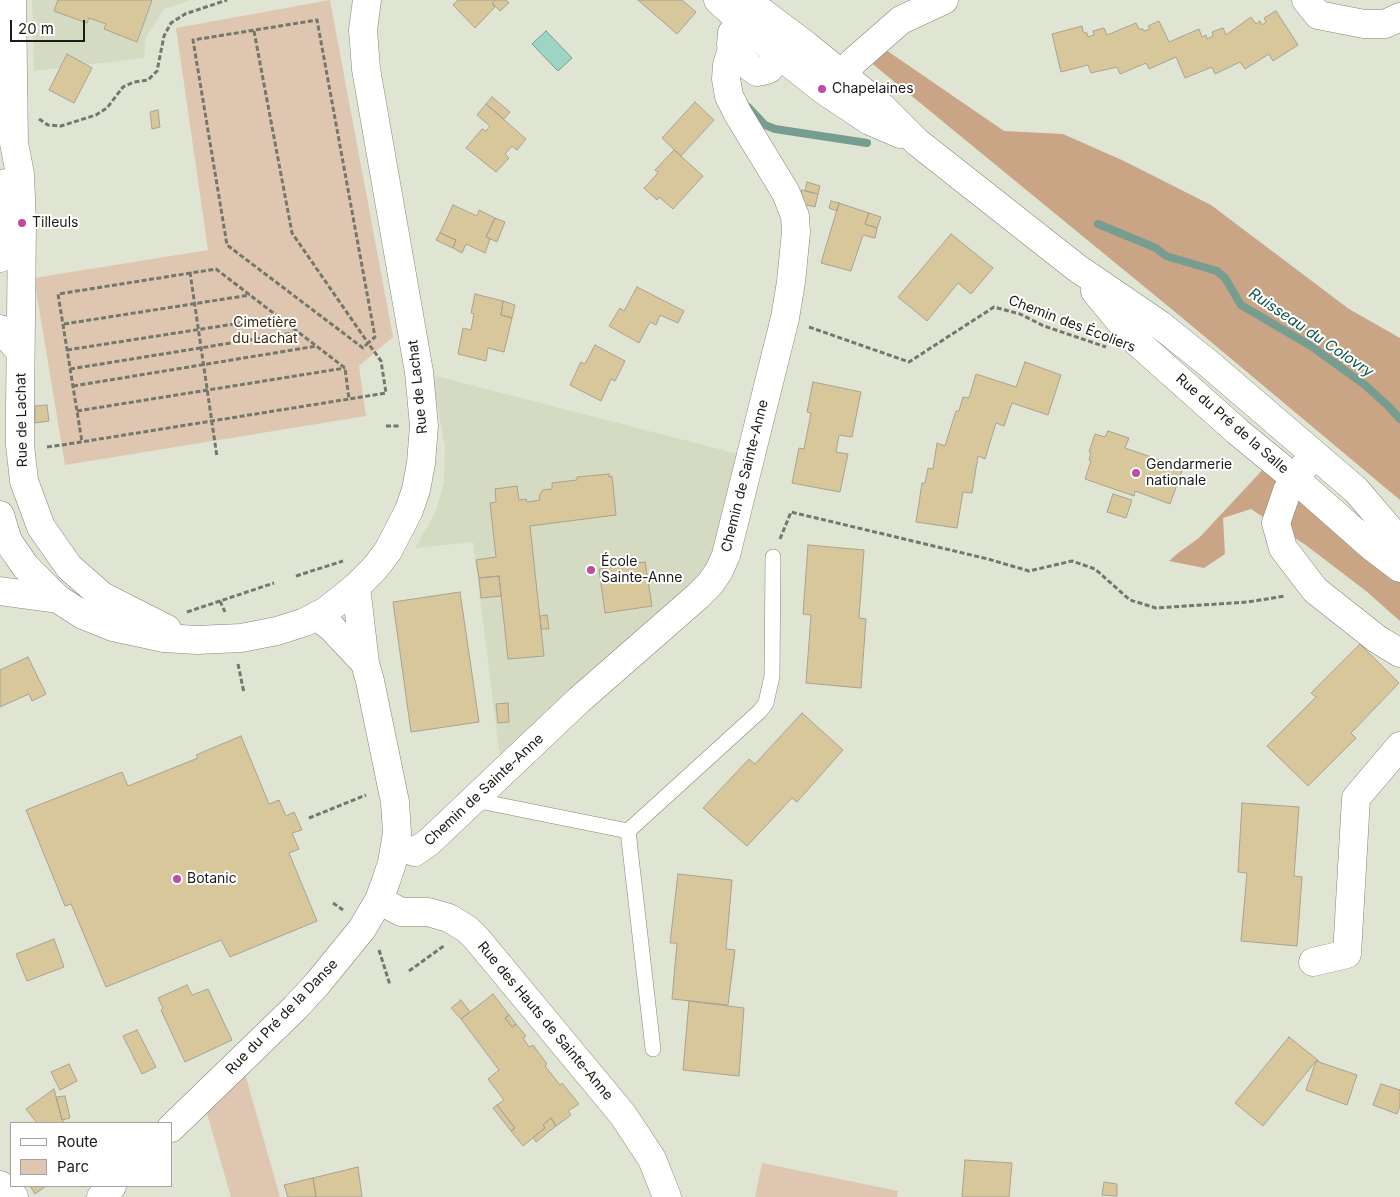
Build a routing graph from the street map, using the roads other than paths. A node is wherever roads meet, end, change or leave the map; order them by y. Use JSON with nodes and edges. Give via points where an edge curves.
{"nodes":[{"id":1,"x":12,"y":0,"type":"edge"},
{"id":2,"x":367,"y":0,"type":"edge"},
{"id":3,"x":944,"y":0,"type":"edge"},
{"id":4,"x":1306,"y":0,"type":"edge"},
{"id":5,"x":734,"y":4,"type":"edge"},
{"id":6,"x":1400,"y":18,"type":"edge"},
{"id":7,"x":775,"y":22,"type":"junction"},
{"id":8,"x":732,"y":49,"type":"junction"},
{"id":9,"x":779,"y":55,"type":"junction"},
{"id":10,"x":757,"y":72,"type":"junction"},
{"id":11,"x":836,"y":84,"type":"junction"},
{"id":12,"x":738,"y":114,"type":"junction"},
{"id":13,"x":14,"y":143,"type":"junction"},
{"id":14,"x":0,"y":258,"type":"edge"},
{"id":15,"x":1077,"y":268,"type":"junction"},
{"id":16,"x":0,"y":329,"type":"edge"},
{"id":17,"x":20,"y":351,"type":"junction"},
{"id":18,"x":1314,"y":455,"type":"junction"},
{"id":19,"x":1294,"y":478,"type":"junction"},
{"id":20,"x":28,"y":494,"type":"junction"},
{"id":21,"x":0,"y":515,"type":"edge"},
{"id":22,"x":3,"y":544,"type":"edge"},
{"id":23,"x":1400,"y":545,"type":"edge"},
{"id":24,"x":773,"y":557,"type":"road end"},
{"id":25,"x":69,"y":567,"type":"junction"},
{"id":26,"x":1400,"y":568,"type":"edge"},
{"id":27,"x":356,"y":587,"type":"junction"},
{"id":28,"x":0,"y":591,"type":"edge"},
{"id":29,"x":58,"y":599,"type":"junction"},
{"id":30,"x":317,"y":616,"type":"junction"},
{"id":31,"x":197,"y":640,"type":"junction"},
{"id":32,"x":1400,"y":654,"type":"edge"},
{"id":33,"x":365,"y":663,"type":"junction"},
{"id":34,"x":1400,"y":746,"type":"edge"},
{"id":35,"x":474,"y":800,"type":"junction"},
{"id":36,"x":628,"y":831,"type":"junction"},
{"id":37,"x":395,"y":846,"type":"junction"},
{"id":38,"x":379,"y":900,"type":"junction"},
{"id":39,"x":1313,"y":962,"type":"dead end"},
{"id":40,"x":653,"y":1049,"type":"dead end"},
{"id":41,"x":172,"y":1127,"type":"edge"},
{"id":42,"x":0,"y":1185,"type":"edge"},
{"id":43,"x":111,"y":1187,"type":"edge"},
{"id":44,"x":14,"y":1197,"type":"edge"},
{"id":45,"x":101,"y":1197,"type":"edge"},
{"id":46,"x":667,"y":1197,"type":"edge"}],
"edges":[{"from":1,"to":13,"type":"street","name":"Rue de Lachat"},
{"from":2,"to":27,"type":"street","name":"Rue de Lachat","via":[[363,30],[366,69],[419,372],[424,426],[421,463],[409,510],[388,551]]},
{"from":3,"to":11,"type":"street","via":[[901,20],[853,62]]},
{"from":4,"to":6,"type":"street","via":[[1318,15],[1364,24],[1385,24]]},
{"from":5,"to":7,"type":"street","name":"Rue du Pré de la Salle"},
{"from":5,"to":8,"type":"street"},
{"from":5,"to":9,"type":"street","name":"Rue du Pré de la Salle"},
{"from":7,"to":9,"type":"street"},
{"from":7,"to":11,"type":"street","name":"Rue du Pré de la Salle"},
{"from":8,"to":10,"type":"street"},
{"from":8,"to":12,"type":"street","name":"Chemin de Sainte-Anne","via":[[726,79],[729,96]]},
{"from":9,"to":10,"type":"street","via":[[768,69]]},
{"from":9,"to":11,"type":"street","name":"Rue du Pré de la Salle"},
{"from":10,"to":12,"type":"street"},
{"from":11,"to":15,"type":"street","name":"Rue du Pré de la Salle","via":[[881,106],[917,142]]},
{"from":12,"to":35,"type":"street","name":"Chemin de Sainte-Anne","via":[[786,193],[795,216],[795,247],[785,318],[728,547],[719,571],[698,596],[579,700]]},
{"from":13,"to":14,"type":"street","name":"Rue de Lachat","via":[[6,174]]},
{"from":13,"to":17,"type":"street","name":"Rue de Lachat","via":[[20,174],[22,223]]},
{"from":15,"to":18,"type":"street","name":"Rue du Pré de la Salle","via":[[1159,324]]},
{"from":15,"to":19,"type":"street","name":"Rue du Pré de la Salle","via":[[1137,342]]},
{"from":16,"to":17,"type":"street"},
{"from":17,"to":20,"type":"street","name":"Rue de Lachat","via":[[20,445]]},
{"from":18,"to":19,"type":"street"},
{"from":18,"to":23,"type":"street","name":"Rue du Pré de la Salle","via":[[1356,490]]},
{"from":19,"to":26,"type":"street","name":"Rue du Pré de la Salle"},
{"from":19,"to":32,"type":"street","via":[[1276,523],[1283,548],[1316,590]]},
{"from":20,"to":22,"type":"street","via":[[19,521]]},
{"from":20,"to":25,"type":"street","name":"Rue de Lachat","via":[[41,527]]},
{"from":21,"to":22,"type":"street","name":"Rue de Lachat"},
{"from":22,"to":25,"type":"street","via":[[45,553]]},
{"from":22,"to":29,"type":"street","name":"Rue de Lachat"},
{"from":24,"to":36,"type":"lane","via":[[772,676],[766,703]]},
{"from":25,"to":31,"type":"street","name":"Rue de Lachat","via":[[102,596],[177,634]]},
{"from":27,"to":30,"type":"street","name":"Rue de Lachat"},
{"from":27,"to":33,"type":"street","name":"Rue du Pré de la Danse"},
{"from":28,"to":29,"type":"street"},
{"from":29,"to":31,"type":"street","name":"Rue de Lachat","via":[[83,615],[113,627],[164,638]]},
{"from":30,"to":31,"type":"street","name":"Rue de Lachat","via":[[266,634]]},
{"from":30,"to":33,"type":"street","name":"Rue du Pré de la Danse"},
{"from":33,"to":37,"type":"street","name":"Rue du Pré de la Danse","via":[[391,784],[397,833]]},
{"from":34,"to":39,"type":"street","via":[[1356,798],[1347,954]]},
{"from":35,"to":36,"type":"lane"},
{"from":35,"to":37,"type":"street","name":"Chemin de Sainte-Anne","via":[[415,852]]},
{"from":36,"to":40,"type":"lane"},
{"from":37,"to":38,"type":"street","name":"Rue du Pré de la Danse"},
{"from":38,"to":41,"type":"street","name":"Rue du Pré de la Danse","via":[[351,944],[317,984]]},
{"from":38,"to":46,"type":"street","name":"Rue des Hauts de Sainte-Anne","via":[[401,912],[428,912],[449,918],[467,929],[489,951],[623,1115],[652,1159]]},
{"from":42,"to":44,"type":"street"},
{"from":43,"to":45,"type":"street"}]}
